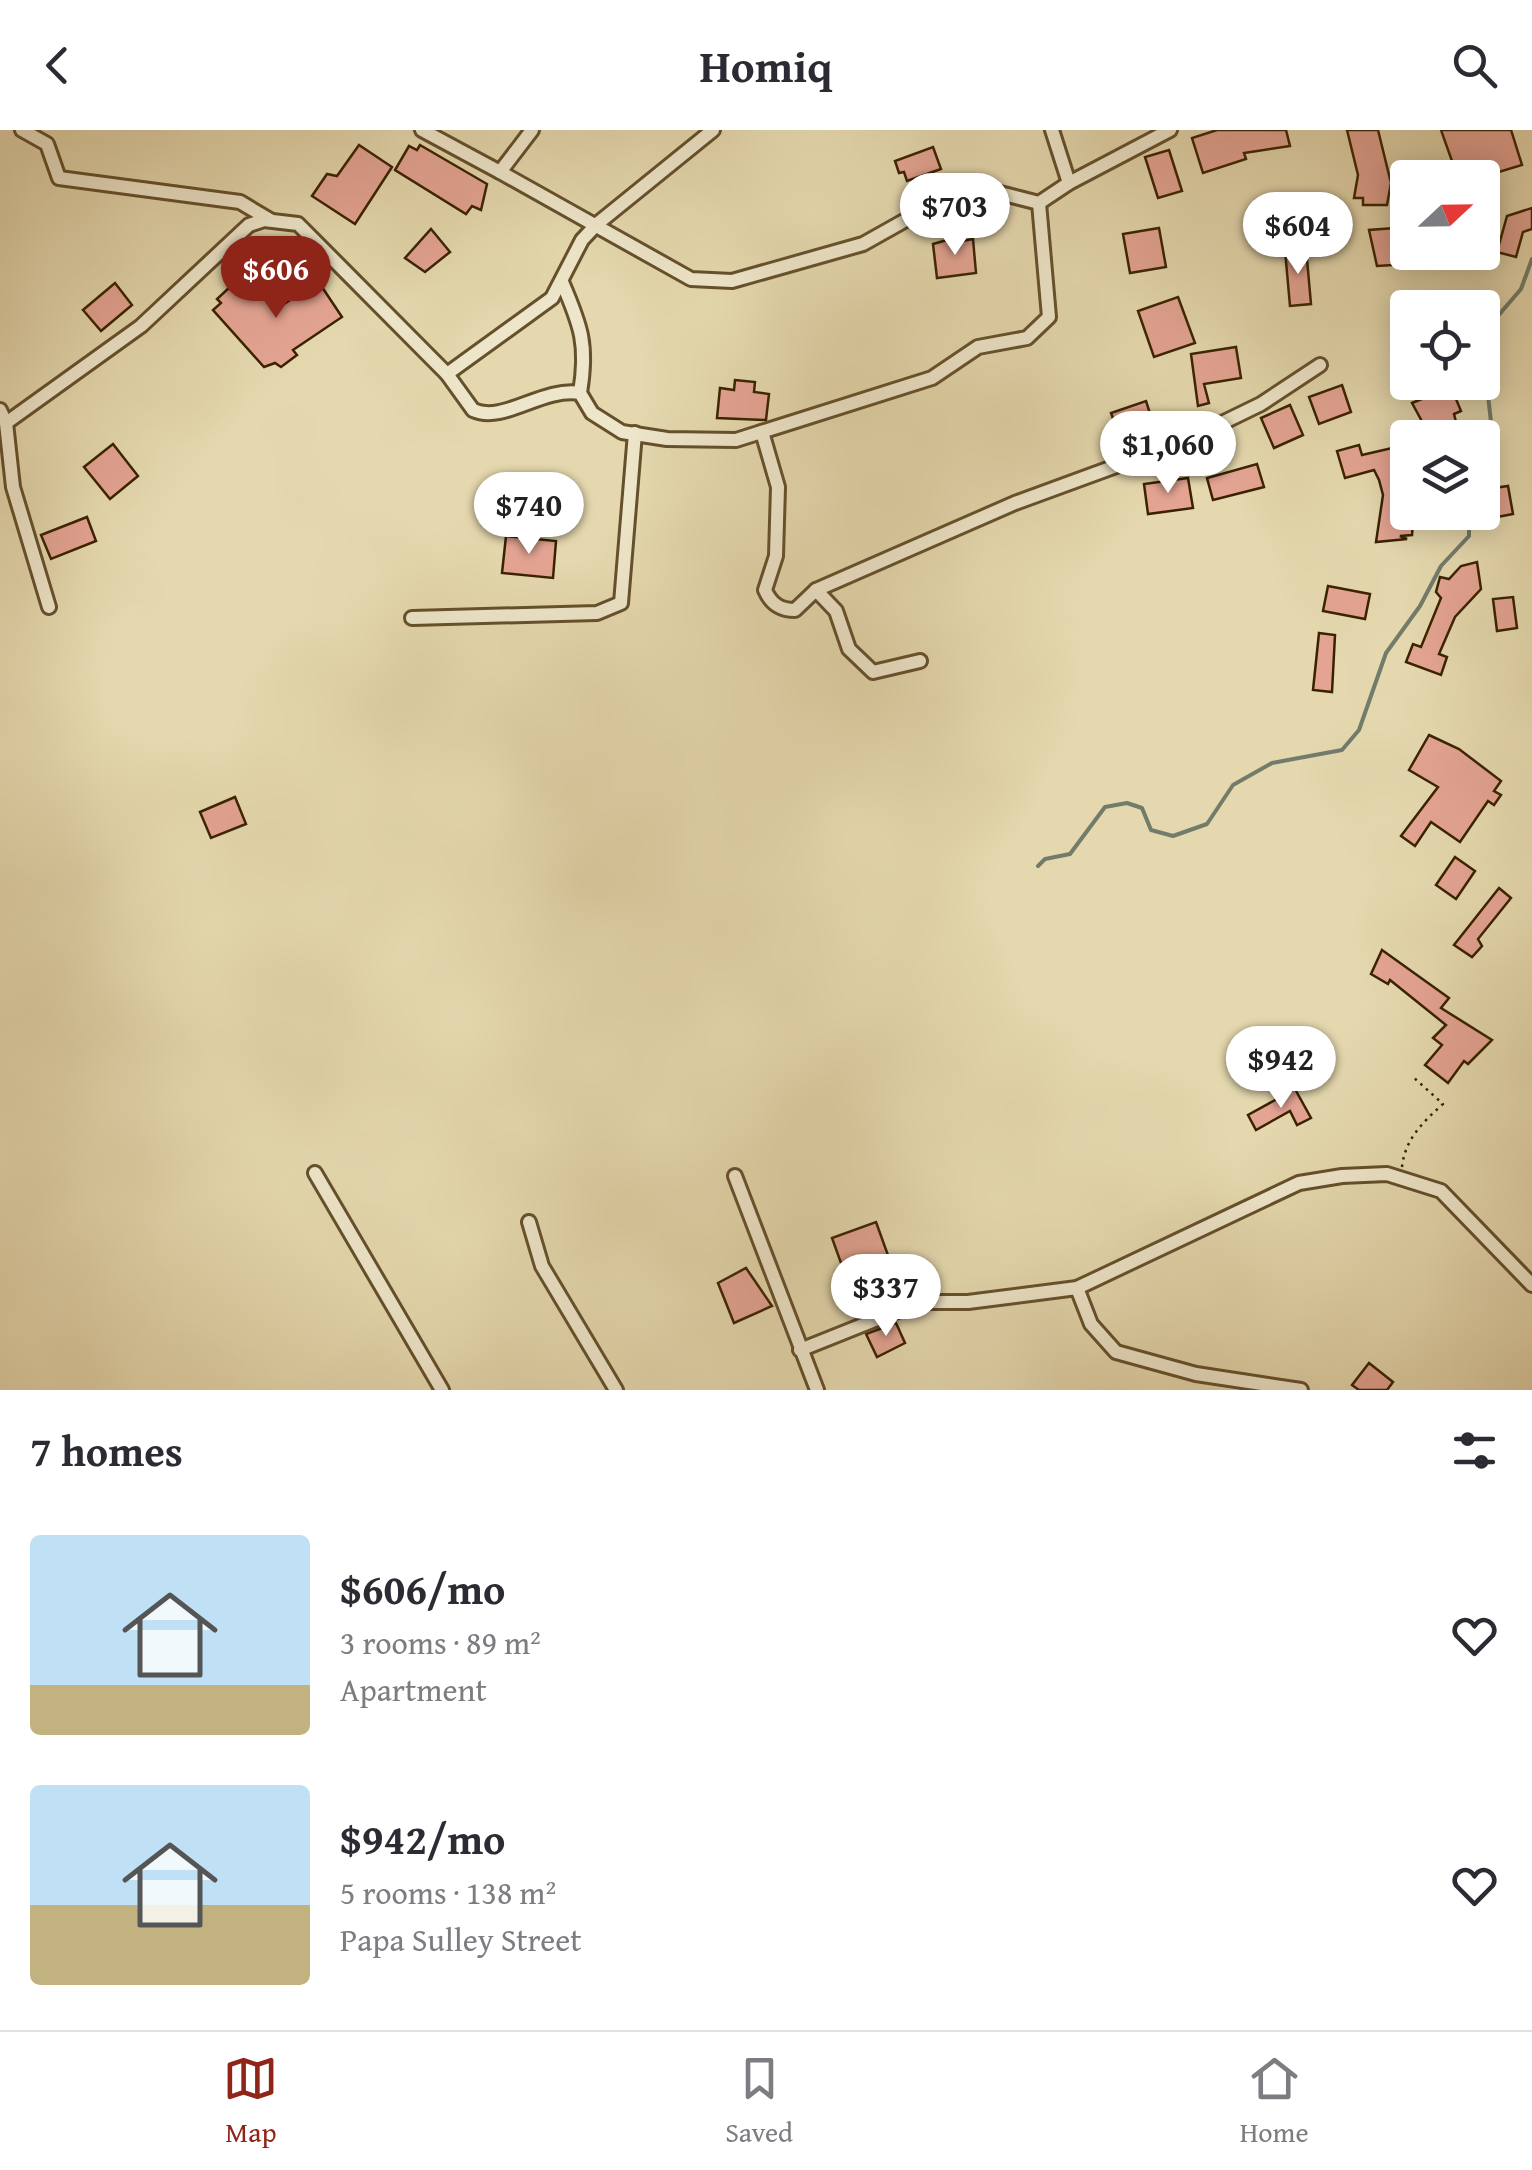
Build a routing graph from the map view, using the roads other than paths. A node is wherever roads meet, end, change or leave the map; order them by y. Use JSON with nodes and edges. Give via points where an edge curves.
{"nodes":[{"id":1,"x":22,"y":130,"type":"edge"},
{"id":2,"x":422,"y":130,"type":"edge"},
{"id":3,"x":532,"y":130,"type":"edge"},
{"id":4,"x":713,"y":130,"type":"edge"},
{"id":5,"x":1052,"y":130,"type":"edge"},
{"id":6,"x":1170,"y":130,"type":"edge"},
{"id":7,"x":500,"y":172,"type":"junction"},
{"id":8,"x":1068,"y":183,"type":"junction"},
{"id":9,"x":1040,"y":203,"type":"junction"},
{"id":10,"x":270,"y":220,"type":"junction"},
{"id":11,"x":597,"y":224,"type":"junction"},
{"id":12,"x":562,"y":282,"type":"junction"},
{"id":13,"x":1320,"y":365,"type":"dead end"},
{"id":14,"x":447,"y":374,"type":"junction"},
{"id":15,"x":580,"y":393,"type":"junction"},
{"id":16,"x":3,"y":416,"type":"edge"},
{"id":17,"x":762,"y":432,"type":"junction"},
{"id":18,"x":635,"y":433,"type":"junction"},
{"id":19,"x":5,"y":461,"type":"edge"},
{"id":20,"x":816,"y":590,"type":"junction"},
{"id":21,"x":49,"y":607,"type":"dead end"},
{"id":22,"x":412,"y":618,"type":"dead end"},
{"id":23,"x":920,"y":661,"type":"dead end"},
{"id":24,"x":315,"y":1174,"type":"dead end"},
{"id":25,"x":735,"y":1176,"type":"dead end"},
{"id":26,"x":528,"y":1222,"type":"dead end"},
{"id":27,"x":1532,"y":1285,"type":"edge"},
{"id":28,"x":1078,"y":1288,"type":"junction"},
{"id":29,"x":800,"y":1350,"type":"junction"},
{"id":30,"x":1257,"y":1387,"type":"edge"},
{"id":31,"x":442,"y":1390,"type":"edge"},
{"id":32,"x":616,"y":1390,"type":"edge"},
{"id":33,"x":817,"y":1390,"type":"edge"},
{"id":34,"x":1301,"y":1390,"type":"edge"}],
"edges":[{"from":1,"to":10,"type":"street","via":[[47,144],[59,178],[240,202]]},
{"from":2,"to":7,"type":"street"},
{"from":3,"to":7,"type":"street"},
{"from":4,"to":11,"type":"street"},
{"from":5,"to":8,"type":"street"},
{"from":6,"to":8,"type":"street"},
{"from":7,"to":11,"type":"street"},
{"from":8,"to":9,"type":"street"},
{"from":9,"to":11,"type":"street","via":[[1000,192],[920,212],[863,244],[732,280],[691,279]]},
{"from":9,"to":17,"type":"street","via":[[1049,317],[1027,338],[978,348],[932,378]]},
{"from":10,"to":14,"type":"street","via":[[298,224]]},
{"from":10,"to":16,"type":"street","via":[[249,226],[141,326]]},
{"from":11,"to":12,"type":"street"},
{"from":12,"to":14,"type":"street","via":[[540,309]]},
{"from":12,"to":15,"type":"street","via":[[584,336]]},
{"from":13,"to":20,"type":"street","via":[[1187,440],[1015,503]]},
{"from":14,"to":15,"type":"street","via":[[484,415],[554,391]]},
{"from":15,"to":18,"type":"street","via":[[604,423]]},
{"from":16,"to":19,"type":"street"},
{"from":17,"to":18,"type":"street","via":[[736,440]]},
{"from":17,"to":20,"type":"street","via":[[778,487],[776,556],[765,590],[785,610],[795,610]]},
{"from":18,"to":22,"type":"street","via":[[621,603],[597,613]]},
{"from":19,"to":21,"type":"street"},
{"from":20,"to":23,"type":"street","via":[[836,611],[849,649],[865,668],[882,672]]},
{"from":24,"to":31,"type":"street"},
{"from":25,"to":29,"type":"street"},
{"from":26,"to":32,"type":"street","via":[[542,1266]]},
{"from":27,"to":28,"type":"street","via":[[1441,1191],[1386,1174],[1300,1183]]},
{"from":28,"to":29,"type":"street","via":[[920,1302]]},
{"from":28,"to":30,"type":"street","via":[[1091,1324],[1116,1352]]},
{"from":29,"to":33,"type":"street"},
{"from":30,"to":34,"type":"street"}]}
